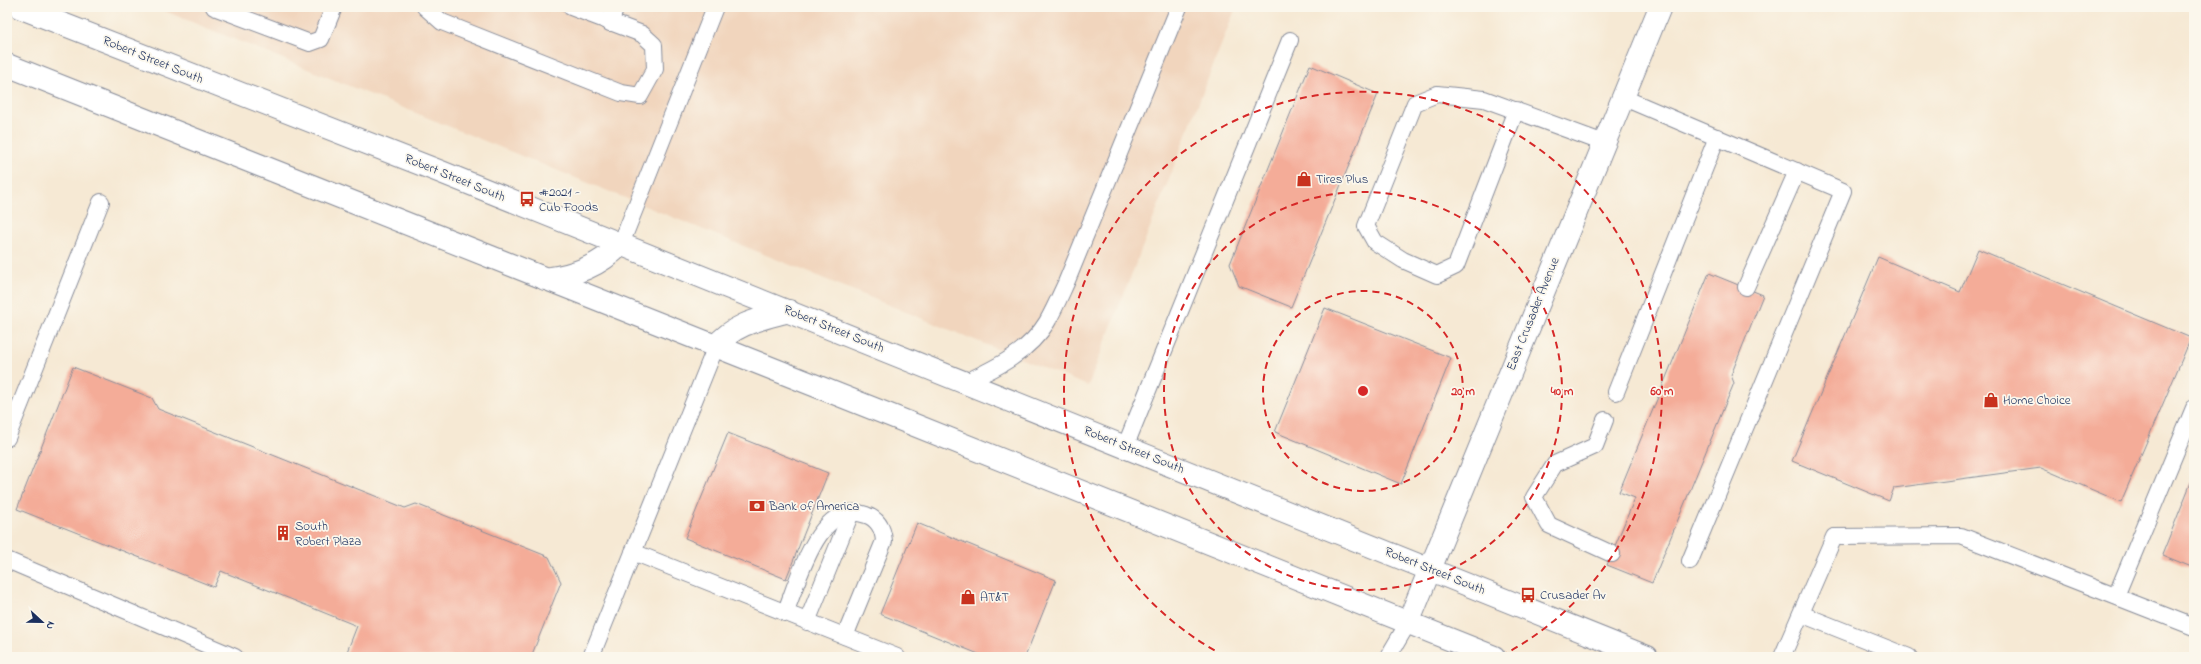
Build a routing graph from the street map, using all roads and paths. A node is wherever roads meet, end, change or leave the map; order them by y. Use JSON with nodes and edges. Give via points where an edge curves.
{"nodes":[{"id":1,"x":19,"y":7,"type":"edge"},
{"id":2,"x":214,"y":7,"type":"edge"},
{"id":3,"x":334,"y":7,"type":"edge"},
{"id":4,"x":425,"y":7,"type":"edge"},
{"id":5,"x":570,"y":7,"type":"edge"},
{"id":6,"x":616,"y":7,"type":"edge"},
{"id":7,"x":715,"y":7,"type":"edge"},
{"id":8,"x":1179,"y":7,"type":"edge"},
{"id":9,"x":1660,"y":7,"type":"edge"},
{"id":10,"x":610,"y":23,"type":"junction"},
{"id":11,"x":1290,"y":40,"type":"dead end"},
{"id":12,"x":7,"y":66,"type":"edge"},
{"id":13,"x":1624,"y":98,"type":"junction"},
{"id":14,"x":1516,"y":110,"type":"junction"},
{"id":15,"x":1717,"y":137,"type":"junction"},
{"id":16,"x":1604,"y":143,"type":"junction"},
{"id":17,"x":1797,"y":172,"type":"junction"},
{"id":18,"x":101,"y":202,"type":"dead end"},
{"id":19,"x":621,"y":244,"type":"junction"},
{"id":20,"x":545,"y":279,"type":"junction"},
{"id":21,"x":1746,"y":288,"type":"dead end"},
{"id":22,"x":789,"y":311,"type":"junction"},
{"id":23,"x":716,"y":346,"type":"junction"},
{"id":24,"x":966,"y":382,"type":"junction"},
{"id":25,"x":1616,"y":392,"type":"dead end"},
{"id":26,"x":2194,"y":408,"type":"edge"},
{"id":27,"x":1605,"y":420,"type":"dead end"},
{"id":28,"x":7,"y":438,"type":"edge"},
{"id":29,"x":1126,"y":447,"type":"junction"},
{"id":30,"x":851,"y":513,"type":"junction"},
{"id":31,"x":633,"y":552,"type":"junction"},
{"id":32,"x":1612,"y":554,"type":"dead end"},
{"id":33,"x":7,"y":560,"type":"edge"},
{"id":34,"x":1690,"y":561,"type":"dead end"},
{"id":35,"x":1429,"y":569,"type":"junction"},
{"id":36,"x":2116,"y":596,"type":"junction"},
{"id":37,"x":785,"y":613,"type":"junction"},
{"id":38,"x":1801,"y":614,"type":"junction"},
{"id":39,"x":806,"y":622,"type":"junction"},
{"id":40,"x":1408,"y":623,"type":"junction"},
{"id":41,"x":2194,"y":627,"type":"edge"},
{"id":42,"x":845,"y":636,"type":"junction"},
{"id":43,"x":235,"y":657,"type":"edge"},
{"id":44,"x":591,"y":657,"type":"edge"},
{"id":45,"x":897,"y":657,"type":"edge"},
{"id":46,"x":1388,"y":657,"type":"edge"},
{"id":47,"x":1494,"y":657,"type":"edge"},
{"id":48,"x":1647,"y":657,"type":"edge"},
{"id":49,"x":1782,"y":657,"type":"edge"},
{"id":50,"x":1909,"y":657,"type":"edge"}],
"edges":[{"from":1,"to":19,"type":"main road","name":"Robert Street South"},
{"from":2,"to":3,"type":"lane","via":[[310,43],[321,39]]},
{"from":4,"to":10,"type":"lane","via":[[442,22],[622,93],[640,96],[656,69],[654,45],[642,34]]},
{"from":5,"to":10,"type":"lane"},
{"from":6,"to":10,"type":"lane"},
{"from":7,"to":19,"type":"lane"},
{"from":8,"to":24,"type":"lane","via":[[1066,283],[1046,323],[1026,346],[991,370]]},
{"from":9,"to":13,"type":"main road","name":"East Crusader Avenue"},
{"from":11,"to":29,"type":"lane"},
{"from":12,"to":20,"type":"main road"},
{"from":13,"to":15,"type":"lane"},
{"from":13,"to":16,"type":"main road","name":"East Crusader Avenue"},
{"from":14,"to":14,"type":"lane","via":[[1484,99],[1437,94],[1415,103],[1366,226],[1375,242],[1403,260],[1437,275],[1456,266]]},
{"from":14,"to":16,"type":"lane"},
{"from":15,"to":17,"type":"lane"},
{"from":15,"to":25,"type":"lane"},
{"from":16,"to":35,"type":"main road","name":"East Crusader Avenue"},
{"from":17,"to":21,"type":"lane"},
{"from":17,"to":34,"type":"lane","via":[[1843,191]]},
{"from":18,"to":28,"type":"lane"},
{"from":19,"to":20,"type":"main road","via":[[599,263],[585,270],[568,276]]},
{"from":19,"to":22,"type":"main road","name":"Robert Street South"},
{"from":20,"to":23,"type":"main road"},
{"from":22,"to":23,"type":"main road","via":[[736,328],[724,336]]},
{"from":22,"to":24,"type":"main road","name":"Robert Street South"},
{"from":23,"to":31,"type":"lane"},
{"from":23,"to":40,"type":"main road"},
{"from":24,"to":29,"type":"main road","name":"Robert Street South"},
{"from":26,"to":36,"type":"lane"},
{"from":27,"to":32,"type":"lane","via":[[1595,446],[1555,464],[1534,497],[1549,525]]},
{"from":29,"to":35,"type":"main road","name":"Robert Street South"},
{"from":30,"to":37,"type":"lane","via":[[834,519],[819,532]]},
{"from":30,"to":39,"type":"lane"},
{"from":30,"to":42,"type":"lane","via":[[866,515],[880,524],[884,541]]},
{"from":31,"to":37,"type":"lane"},
{"from":31,"to":44,"type":"lane"},
{"from":33,"to":43,"type":"lane"},
{"from":35,"to":40,"type":"main road","name":"East Crusader Avenue"},
{"from":35,"to":48,"type":"main road","name":"Robert Street South"},
{"from":36,"to":38,"type":"lane","via":[[1961,536],[1834,537]]},
{"from":36,"to":41,"type":"lane"},
{"from":37,"to":39,"type":"lane"},
{"from":38,"to":49,"type":"lane"},
{"from":38,"to":50,"type":"lane"},
{"from":39,"to":42,"type":"lane"},
{"from":40,"to":46,"type":"lane"},
{"from":40,"to":47,"type":"main road"},
{"from":42,"to":45,"type":"lane"}]}
